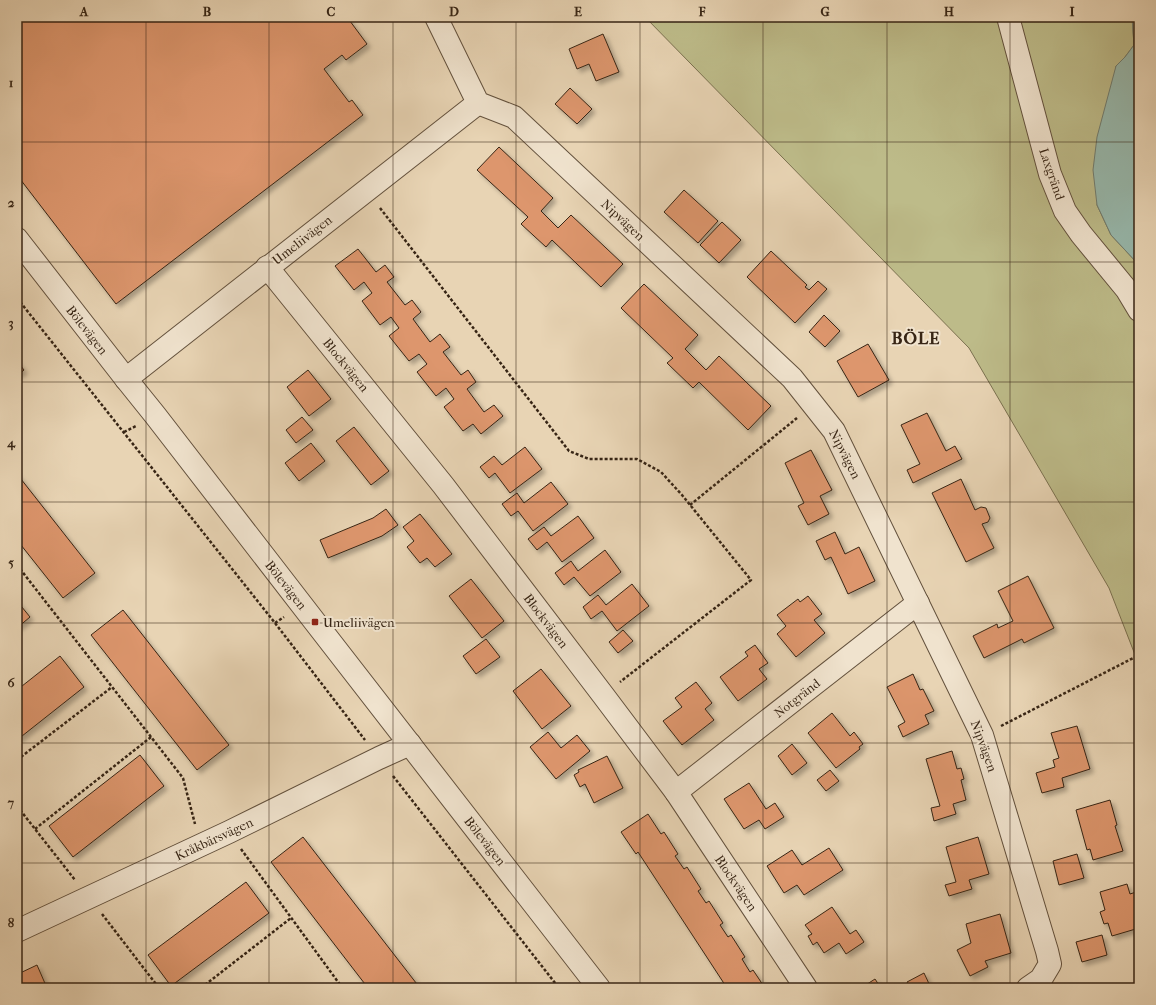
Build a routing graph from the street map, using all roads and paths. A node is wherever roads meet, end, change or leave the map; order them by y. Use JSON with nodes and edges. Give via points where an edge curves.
{"nodes":[{"id":1,"x":436,"y":17,"type":"edge"},
{"id":2,"x":1008,"y":17,"type":"edge"},
{"id":3,"x":478,"y":103,"type":"junction"},
{"id":4,"x":366,"y":190,"type":"junction"},
{"id":5,"x":17,"y":239,"type":"edge"},
{"id":6,"x":268,"y":267,"type":"junction"},
{"id":7,"x":17,"y":298,"type":"edge"},
{"id":8,"x":1139,"y":310,"type":"edge"},
{"id":9,"x":126,"y":379,"type":"junction"},
{"id":10,"x":813,"y":404,"type":"junction"},
{"id":11,"x":690,"y":505,"type":"junction"},
{"id":12,"x":17,"y":565,"type":"edge"},
{"id":13,"x":918,"y":603,"type":"junction"},
{"id":14,"x":1139,"y":655,"type":"edge"},
{"id":15,"x":112,"y":687,"type":"junction"},
{"id":16,"x":603,"y":695,"type":"junction"},
{"id":17,"x":982,"y":735,"type":"junction"},
{"id":18,"x":151,"y":737,"type":"junction"},
{"id":19,"x":410,"y":744,"type":"junction"},
{"id":20,"x":379,"y":758,"type":"junction"},
{"id":21,"x":17,"y":760,"type":"edge"},
{"id":22,"x":676,"y":792,"type":"junction"},
{"id":23,"x":35,"y":829,"type":"dead end"},
{"id":24,"x":229,"y":832,"type":"junction"},
{"id":25,"x":201,"y":846,"type":"junction"},
{"id":26,"x":291,"y":918,"type":"junction"},
{"id":27,"x":17,"y":931,"type":"edge"},
{"id":28,"x":340,"y":987,"type":"edge"},
{"id":29,"x":201,"y":988,"type":"edge"},
{"id":30,"x":559,"y":988,"type":"edge"},
{"id":31,"x":599,"y":988,"type":"edge"},
{"id":32,"x":806,"y":988,"type":"edge"},
{"id":33,"x":1028,"y":988,"type":"edge"}],
"edges":[{"from":1,"to":3,"type":"street"},
{"from":2,"to":8,"type":"street","name":"Laxgränd","via":[[1050,174],[1065,210]]},
{"from":3,"to":4,"type":"street","name":"Umeliivägen"},
{"from":3,"to":10,"type":"street","name":"Nipvägen","via":[[514,117],[792,378]]},
{"from":4,"to":6,"type":"street","name":"Umeliivägen"},
{"from":4,"to":11,"type":"path","via":[[569,451],[589,459],[637,460],[661,472]]},
{"from":5,"to":9,"type":"street","name":"Bölevägen"},
{"from":6,"to":9,"type":"street","name":"Umeliivägen"},
{"from":6,"to":16,"type":"street","name":"Blockvägen","via":[[443,485]]},
{"from":7,"to":20,"type":"path"},
{"from":9,"to":19,"type":"street","name":"Bölevägen"},
{"from":10,"to":11,"type":"path"},
{"from":10,"to":13,"type":"street","name":"Nipvägen","via":[[834,431]]},
{"from":11,"to":16,"type":"path","via":[[751,580]]},
{"from":12,"to":15,"type":"path"},
{"from":13,"to":17,"type":"street","name":"Nipvägen"},
{"from":13,"to":22,"type":"street","name":"Notgränd"},
{"from":14,"to":17,"type":"path"},
{"from":15,"to":18,"type":"path"},
{"from":15,"to":21,"type":"path"},
{"from":16,"to":22,"type":"street","name":"Blockvägen"},
{"from":17,"to":33,"type":"street","name":"Nipvägen","via":[[1050,964],[1041,979]]},
{"from":18,"to":23,"type":"path"},
{"from":18,"to":25,"type":"path","via":[[183,778]]},
{"from":19,"to":20,"type":"street","name":"Kråkbärsvägen"},
{"from":19,"to":31,"type":"street","name":"Bölevägen"},
{"from":20,"to":24,"type":"street","name":"Kråkbärsvägen"},
{"from":20,"to":30,"type":"path"},
{"from":22,"to":32,"type":"street","name":"Blockvägen"},
{"from":24,"to":25,"type":"street","name":"Kråkbärsvägen"},
{"from":24,"to":26,"type":"path"},
{"from":25,"to":27,"type":"street","name":"Kråkbärsvägen"},
{"from":26,"to":28,"type":"path"},
{"from":26,"to":29,"type":"path"}]}
